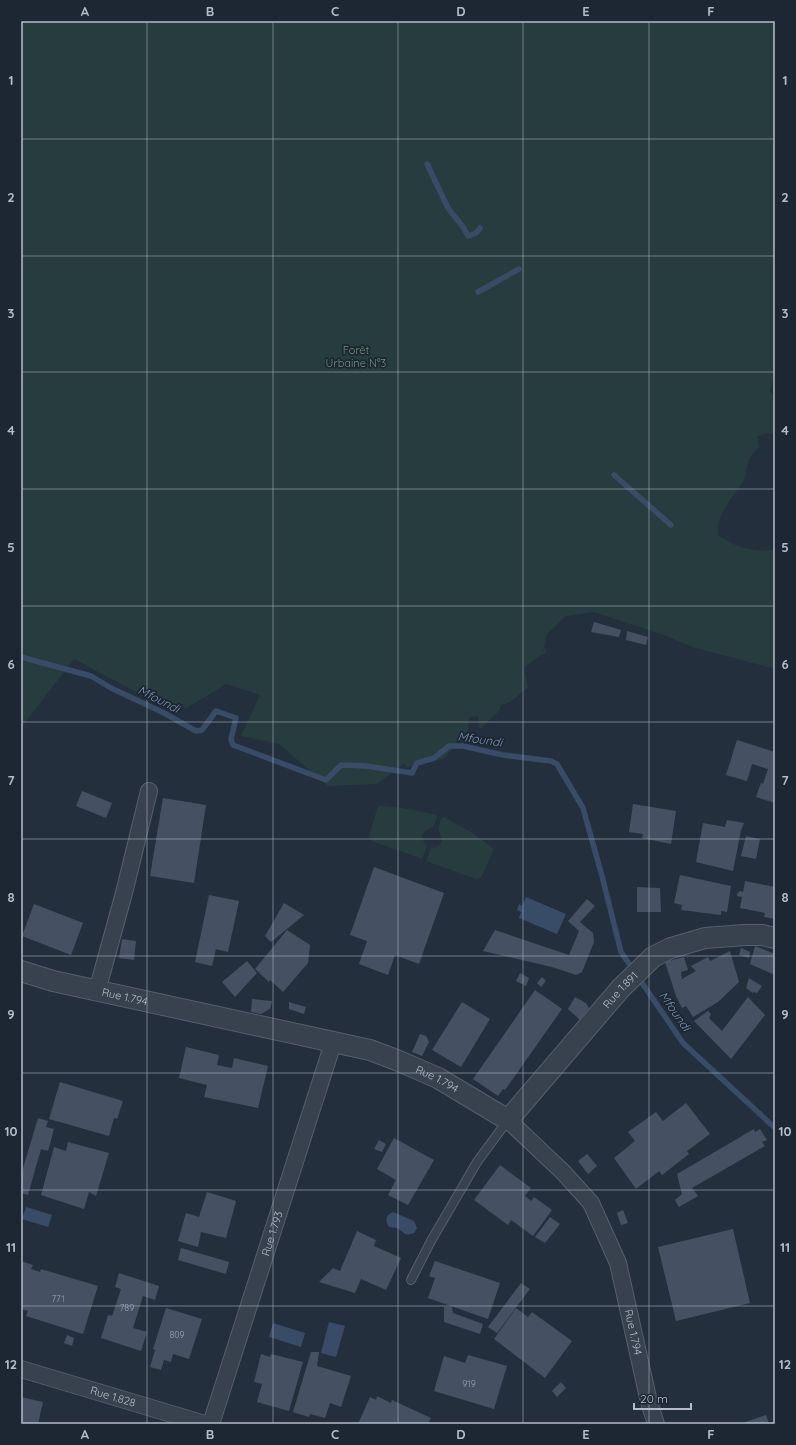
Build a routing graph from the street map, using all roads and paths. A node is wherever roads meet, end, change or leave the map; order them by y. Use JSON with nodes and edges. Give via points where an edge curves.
{"nodes":[{"id":1,"x":149,"y":791,"type":"dead end"},
{"id":2,"x":775,"y":938,"type":"edge"},
{"id":3,"x":21,"y":972,"type":"edge"},
{"id":4,"x":97,"y":991,"type":"junction"},
{"id":5,"x":333,"y":1042,"type":"junction"},
{"id":6,"x":508,"y":1120,"type":"junction"},
{"id":7,"x":411,"y":1280,"type":"dead end"},
{"id":8,"x":21,"y":1369,"type":"edge"},
{"id":9,"x":205,"y":1424,"type":"edge"},
{"id":10,"x":211,"y":1424,"type":"edge"},
{"id":11,"x":656,"y":1424,"type":"edge"}],
"edges":[{"from":1,"to":4,"type":"street"},
{"from":2,"to":6,"type":"street","name":"Rue 1.891","via":[[762,935],[704,938],[671,948],[653,957],[621,988]]},
{"from":3,"to":4,"type":"street","name":"Rue 1.794"},
{"from":4,"to":5,"type":"street","name":"Rue 1.794"},
{"from":5,"to":6,"type":"street","name":"Rue 1.794","via":[[370,1050],[438,1078]]},
{"from":5,"to":10,"type":"street","name":"Rue 1.793"},
{"from":6,"to":7,"type":"lane","via":[[477,1162]]},
{"from":6,"to":11,"type":"street","name":"Rue 1.794","via":[[563,1172],[591,1203],[618,1262]]},
{"from":8,"to":9,"type":"street","name":"Rue 1.828"}]}
